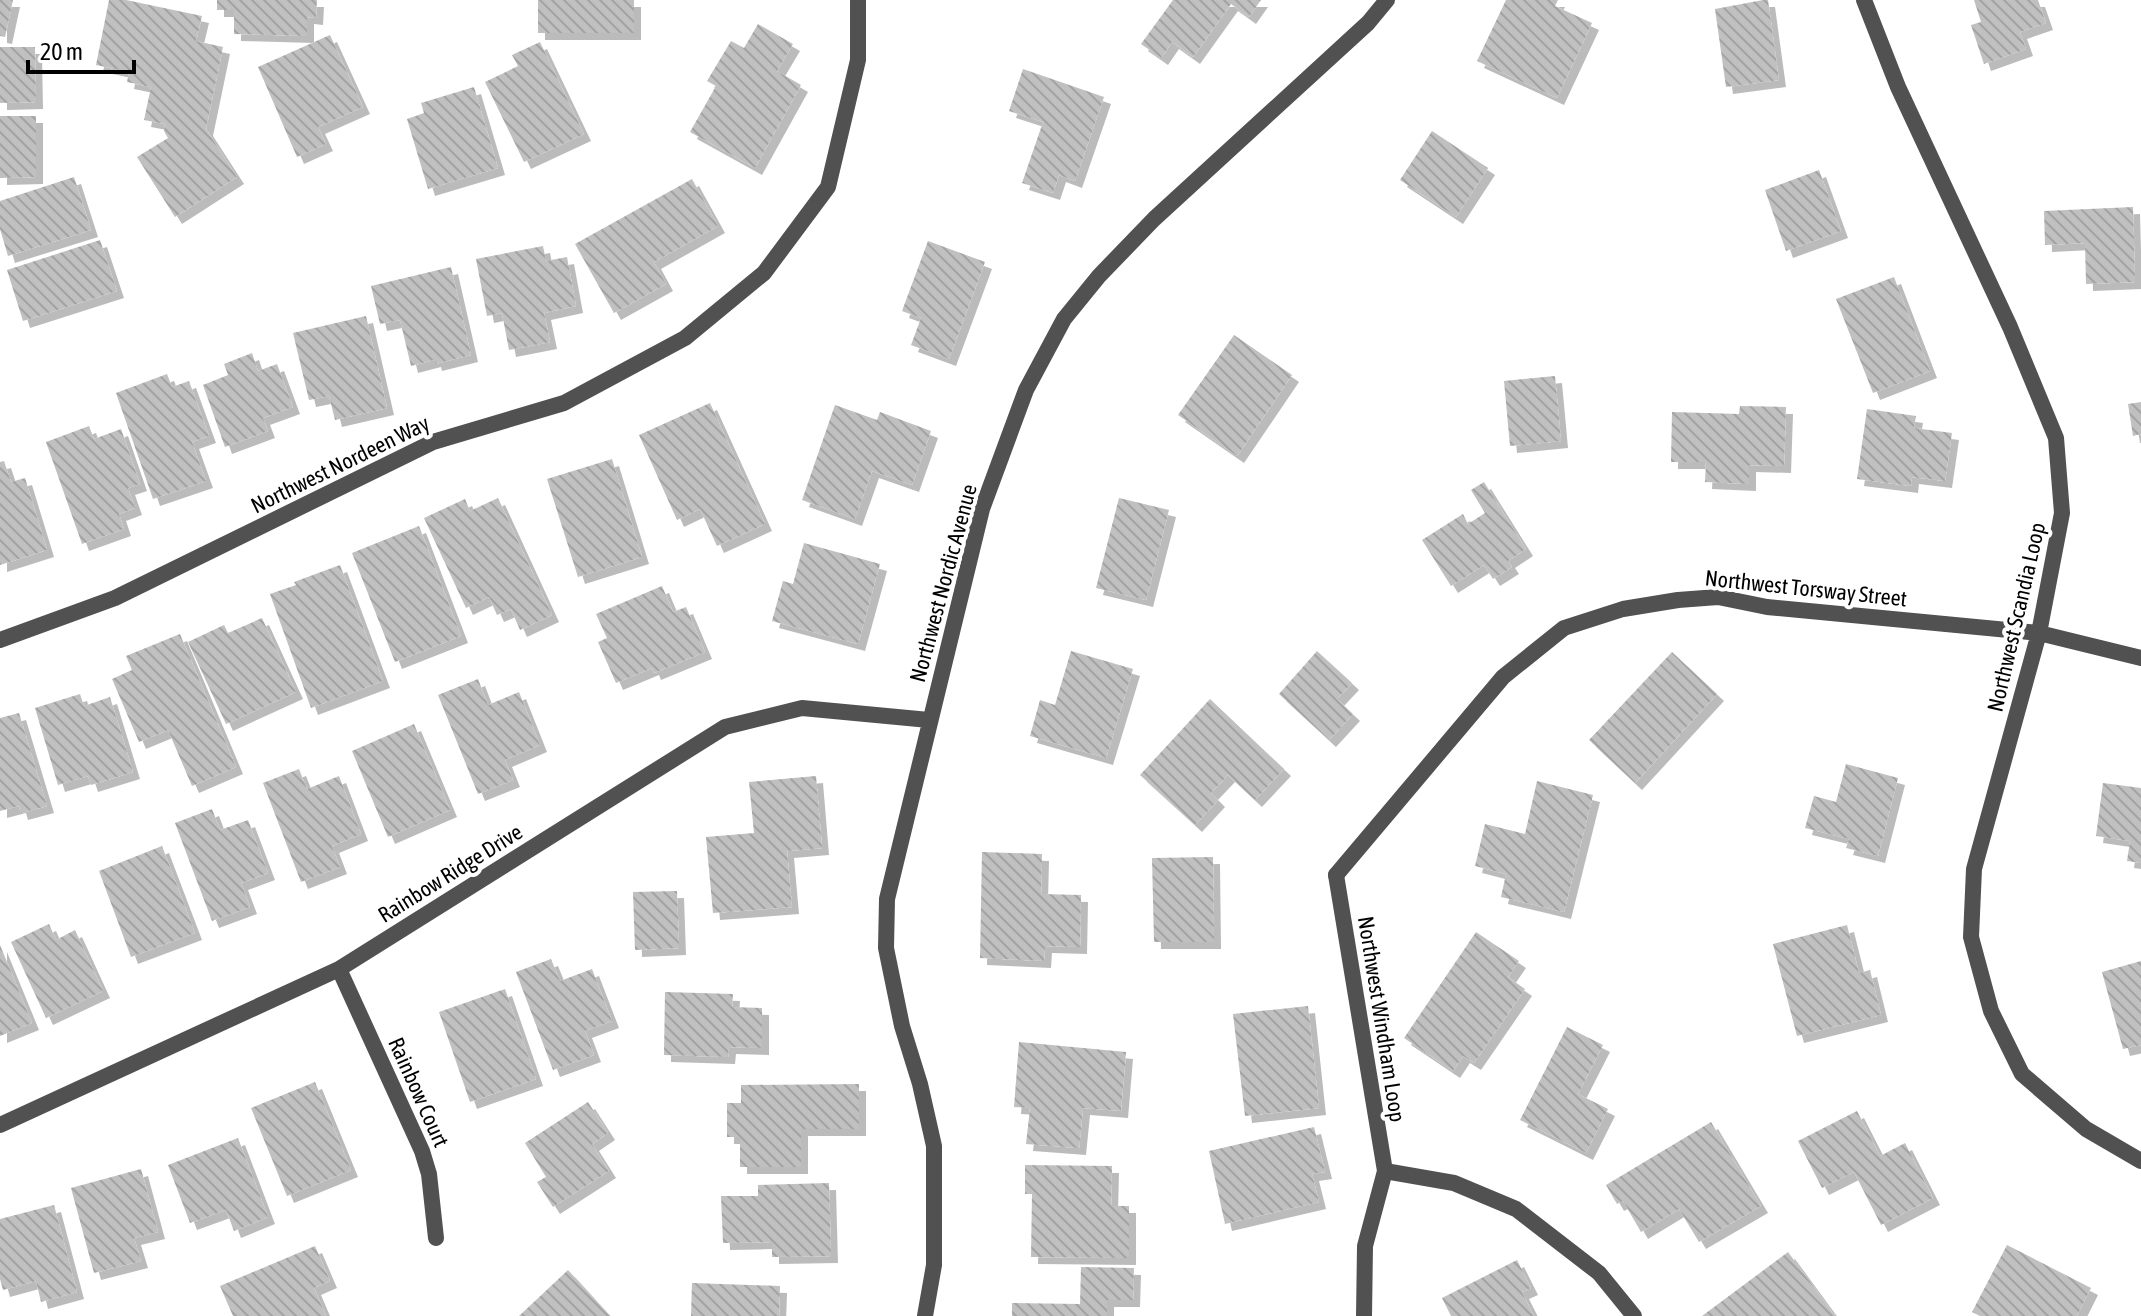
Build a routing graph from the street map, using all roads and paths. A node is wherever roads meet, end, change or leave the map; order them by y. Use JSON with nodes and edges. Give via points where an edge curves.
{"nodes":[{"id":1,"x":858,"y":0,"type":"edge"},
{"id":2,"x":1387,"y":0,"type":"edge"},
{"id":3,"x":1864,"y":0,"type":"edge"},
{"id":4,"x":2039,"y":633,"type":"junction"},
{"id":5,"x":0,"y":640,"type":"edge"},
{"id":6,"x":2141,"y":658,"type":"edge"},
{"id":7,"x":929,"y":720,"type":"junction"},
{"id":8,"x":1336,"y":875,"type":"joint"},
{"id":9,"x":339,"y":969,"type":"junction"},
{"id":10,"x":0,"y":1125,"type":"edge"},
{"id":11,"x":2141,"y":1161,"type":"edge"},
{"id":12,"x":1385,"y":1171,"type":"junction"},
{"id":13,"x":436,"y":1238,"type":"dead end"},
{"id":14,"x":925,"y":1316,"type":"edge"},
{"id":15,"x":1364,"y":1316,"type":"edge"},
{"id":16,"x":1634,"y":1316,"type":"edge"}],
"edges":[{"from":1,"to":5,"type":"street","name":"Northwest Nordeen Way","via":[[858,60],[828,187],[764,273],[685,338],[564,403],[433,442],[115,598]]},
{"from":2,"to":7,"type":"street","name":"Northwest Nordic Avenue","via":[[1154,219],[1064,319],[1026,390],[982,509]]},
{"from":3,"to":4,"type":"street","name":"Northwest Scandia Loop","via":[[2056,438],[2062,513]]},
{"from":4,"to":6,"type":"street","name":"Northwest Torsway Street"},
{"from":4,"to":8,"type":"street","name":"Northwest Torsway Street","via":[[1767,607],[1718,597],[1623,609],[1564,628],[1503,677]]},
{"from":4,"to":11,"type":"street","name":"Northwest Scandia Loop","via":[[1974,869],[1971,937],[1991,1011],[2022,1074],[2086,1129]]},
{"from":7,"to":9,"type":"street","name":"Rainbow Ridge Drive","via":[[802,708],[725,727]]},
{"from":7,"to":14,"type":"street","name":"Northwest Nordic Avenue","via":[[887,899],[886,948],[934,1146],[934,1265]]},
{"from":8,"to":12,"type":"street","name":"Northwest Windham Loop"},
{"from":9,"to":10,"type":"street","name":"Rainbow Ridge Drive"},
{"from":9,"to":13,"type":"street","name":"Rainbow Court","via":[[422,1151]]},
{"from":12,"to":15,"type":"street","name":"Northwest Windham Loop","via":[[1365,1246]]},
{"from":12,"to":16,"type":"street","via":[[1454,1183],[1516,1209],[1599,1273]]}]}
